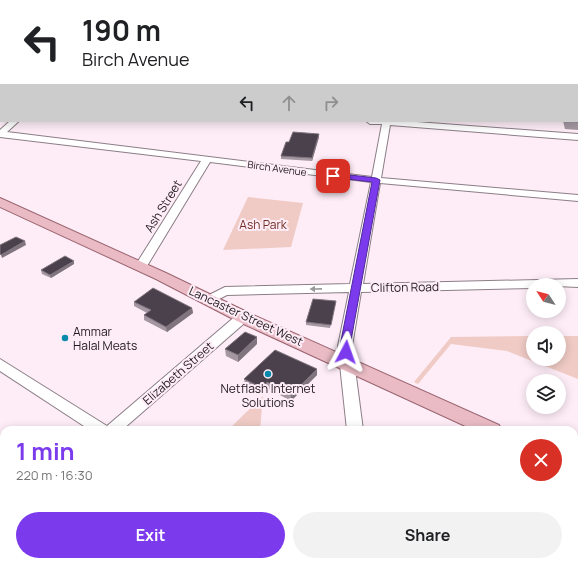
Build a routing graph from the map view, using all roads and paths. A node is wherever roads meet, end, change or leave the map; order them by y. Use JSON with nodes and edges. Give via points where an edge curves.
{"nodes":[{"id":1,"x":15,"y":122,"type":"edge"},
{"id":2,"x":387,"y":122,"type":"edge"},
{"id":3,"x":0,"y":134,"type":"edge"},
{"id":4,"x":578,"y":138,"type":"edge"},
{"id":5,"x":206,"y":159,"type":"junction"},
{"id":6,"x":376,"y":180,"type":"junction"},
{"id":7,"x":578,"y":198,"type":"edge"},
{"id":8,"x":0,"y":202,"type":"edge"},
{"id":9,"x":141,"y":266,"type":"junction"},
{"id":10,"x":578,"y":283,"type":"edge"},
{"id":11,"x":355,"y":288,"type":"junction"},
{"id":12,"x":209,"y":300,"type":"junction"},
{"id":13,"x":243,"y":317,"type":"junction"},
{"id":14,"x":0,"y":364,"type":"edge"},
{"id":15,"x":348,"y":364,"type":"junction"},
{"id":16,"x":96,"y":426,"type":"edge"},
{"id":17,"x":117,"y":426,"type":"edge"},
{"id":18,"x":355,"y":426,"type":"edge"},
{"id":19,"x":483,"y":426,"type":"edge"}],
"edges":[{"from":1,"to":3,"type":"street"},
{"from":2,"to":4,"type":"street"},
{"from":2,"to":6,"type":"street"},
{"from":3,"to":5,"type":"street","name":"Birch Avenue"},
{"from":5,"to":6,"type":"street","name":"Birch Avenue"},
{"from":5,"to":9,"type":"street","name":"Ash Street"},
{"from":6,"to":7,"type":"street","name":"Birch Avenue"},
{"from":6,"to":11,"type":"street"},
{"from":8,"to":9,"type":"main road","name":"Lancaster Street West"},
{"from":9,"to":12,"type":"main road","name":"Lancaster Street West"},
{"from":10,"to":11,"type":"street","name":"Clifton Road"},
{"from":11,"to":12,"type":"street","name":"Clifton Road","one_way":true,"via":[[225,291]]},
{"from":11,"to":15,"type":"street","via":[[345,346]]},
{"from":12,"to":13,"type":"main road","name":"Lancaster Street West"},
{"from":13,"to":15,"type":"main road","name":"Lancaster Street West"},
{"from":13,"to":17,"type":"street","name":"Elizabeth Street"},
{"from":14,"to":16,"type":"street"},
{"from":15,"to":18,"type":"street"},
{"from":15,"to":19,"type":"main road","name":"Lancaster Street West"}]}
